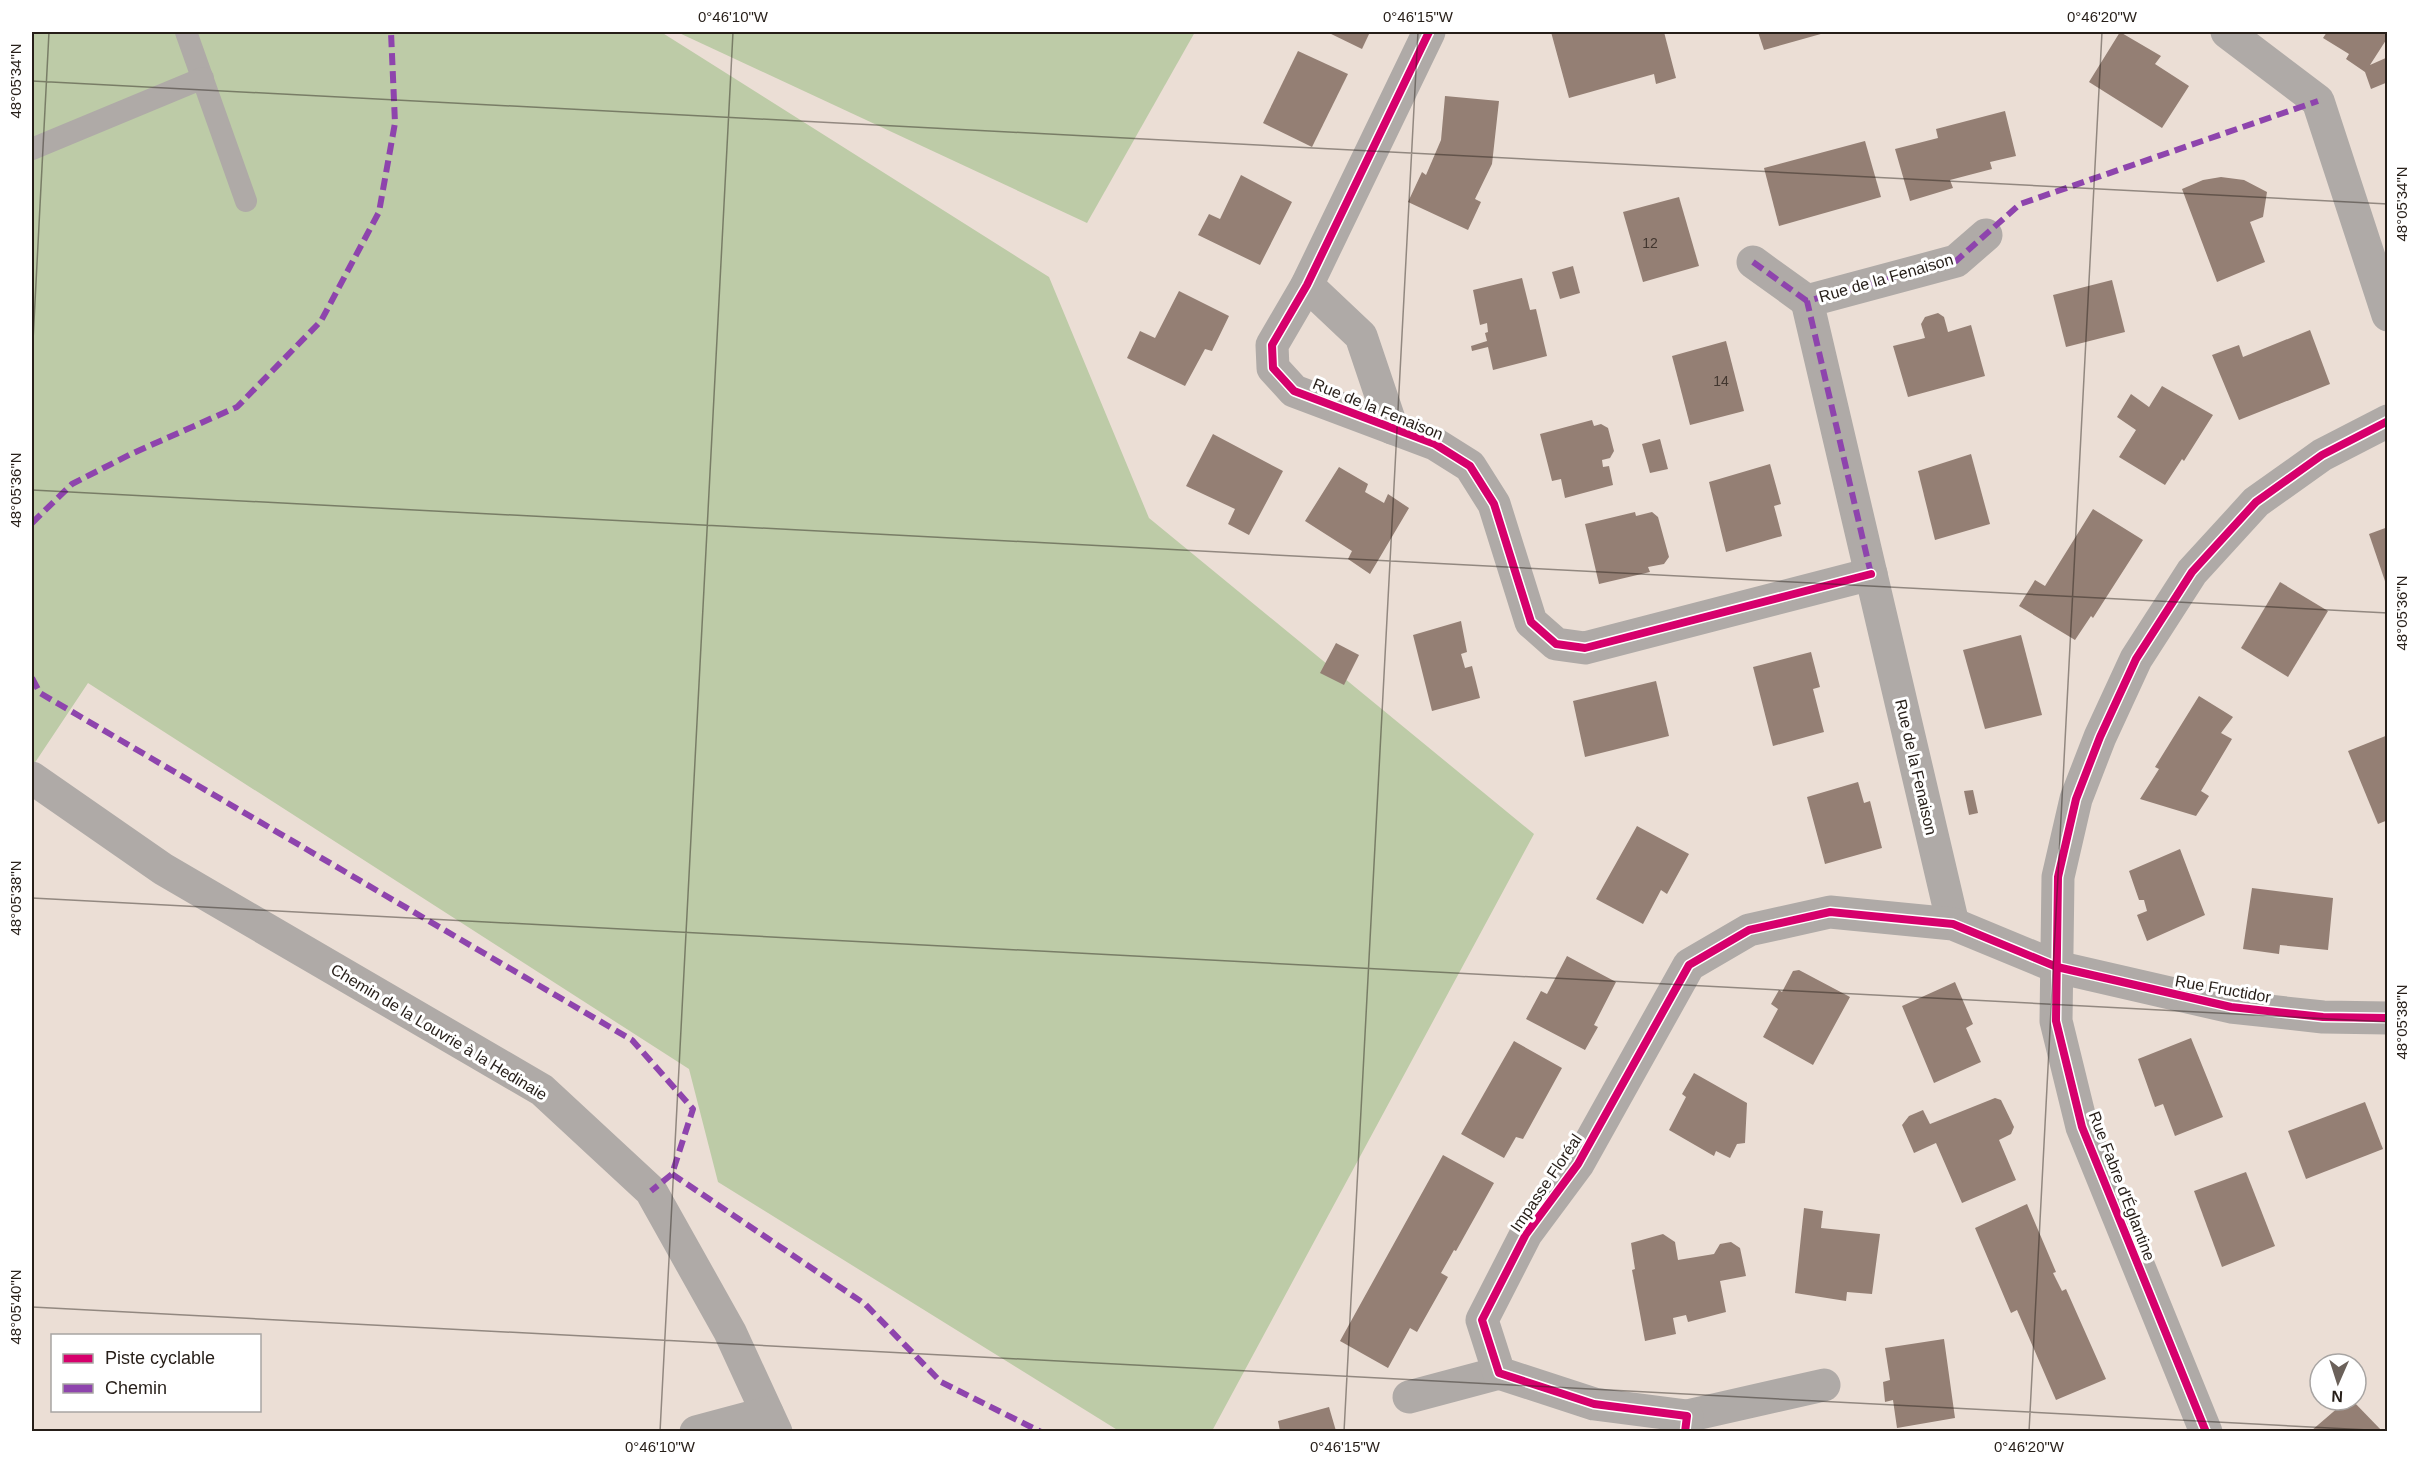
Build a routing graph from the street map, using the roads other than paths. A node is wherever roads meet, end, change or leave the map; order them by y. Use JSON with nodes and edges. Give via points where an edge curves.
{"nodes":[{"id":1,"x":186,"y":32,"type":"edge"},
{"id":2,"x":1430,"y":32,"type":"edge"},
{"id":3,"x":2227,"y":32,"type":"edge"},
{"id":4,"x":203,"y":78,"type":"junction"},
{"id":5,"x":32,"y":148,"type":"edge"},
{"id":6,"x":246,"y":201,"type":"dead end"},
{"id":7,"x":1986,"y":235,"type":"dead end"},
{"id":8,"x":1752,"y":262,"type":"dead end"},
{"id":9,"x":1307,"y":285,"type":"junction"},
{"id":10,"x":1807,"y":301,"type":"junction"},
{"id":11,"x":2388,"y":315,"type":"edge"},
{"id":12,"x":2388,"y":422,"type":"edge"},
{"id":13,"x":1392,"y":428,"type":"junction"},
{"id":14,"x":1871,"y":574,"type":"junction"},
{"id":15,"x":32,"y":778,"type":"edge"},
{"id":16,"x":1953,"y":924,"type":"junction"},
{"id":17,"x":2057,"y":967,"type":"junction"},
{"id":18,"x":2388,"y":1018,"type":"edge"},
{"id":19,"x":1499,"y":1373,"type":"junction"},
{"id":20,"x":1824,"y":1385,"type":"dead end"},
{"id":21,"x":1409,"y":1397,"type":"dead end"},
{"id":22,"x":772,"y":1422,"type":"edge"},
{"id":23,"x":1686,"y":1424,"type":"edge"},
{"id":24,"x":696,"y":1431,"type":"edge"},
{"id":25,"x":2205,"y":1431,"type":"edge"}],
"edges":[{"from":1,"to":4,"type":"lane"},
{"from":2,"to":9,"type":"street","name":"Rue de la Fenaison"},
{"from":3,"to":11,"type":"street","via":[[2318,101]]},
{"from":4,"to":5,"type":"lane"},
{"from":4,"to":6,"type":"lane"},
{"from":7,"to":10,"type":"street","name":"Rue de la Fenaison","via":[[1956,261]]},
{"from":8,"to":10,"type":"street"},
{"from":9,"to":13,"type":"street","name":"Rue de la Fenaison","via":[[1361,336]]},
{"from":9,"to":13,"type":"street","name":"Rue de la Fenaison","via":[[1272,345],[1273,368],[1294,391]]},
{"from":10,"to":14,"type":"street","name":"Rue de la Fenaison"},
{"from":12,"to":17,"type":"street","name":"Rue Fabre d'Églantine","via":[[2322,455],[2256,502],[2192,572],[2136,658],[2076,799],[2058,877]]},
{"from":13,"to":14,"type":"street","name":"Rue de la Fenaison","via":[[1435,444],[1470,466],[1494,504],[1531,622],[1556,644],[1586,648]]},
{"from":14,"to":16,"type":"street","name":"Rue de la Fenaison"},
{"from":15,"to":22,"type":"street","name":"Chemin de la Louvrie à la Hedinaie","via":[[163,869],[542,1090],[651,1191],[730,1332]]},
{"from":16,"to":17,"type":"street","name":"Rue Fructidor"},
{"from":16,"to":19,"type":"street","name":"Impasse Floréal","via":[[1830,912],[1749,930],[1689,965],[1578,1164],[1526,1234],[1482,1320]]},
{"from":17,"to":18,"type":"street","name":"Rue Fructidor","via":[[2231,1007],[2323,1017]]},
{"from":17,"to":25,"type":"street","name":"Rue Fabre d'Églantine","via":[[2056,1021],[2082,1127]]},
{"from":19,"to":21,"type":"street"},
{"from":19,"to":23,"type":"street","via":[[1594,1404]]},
{"from":20,"to":23,"type":"street"},
{"from":22,"to":24,"type":"street","name":"Chemin de la Louvrie à la Hedinaie"}]}
